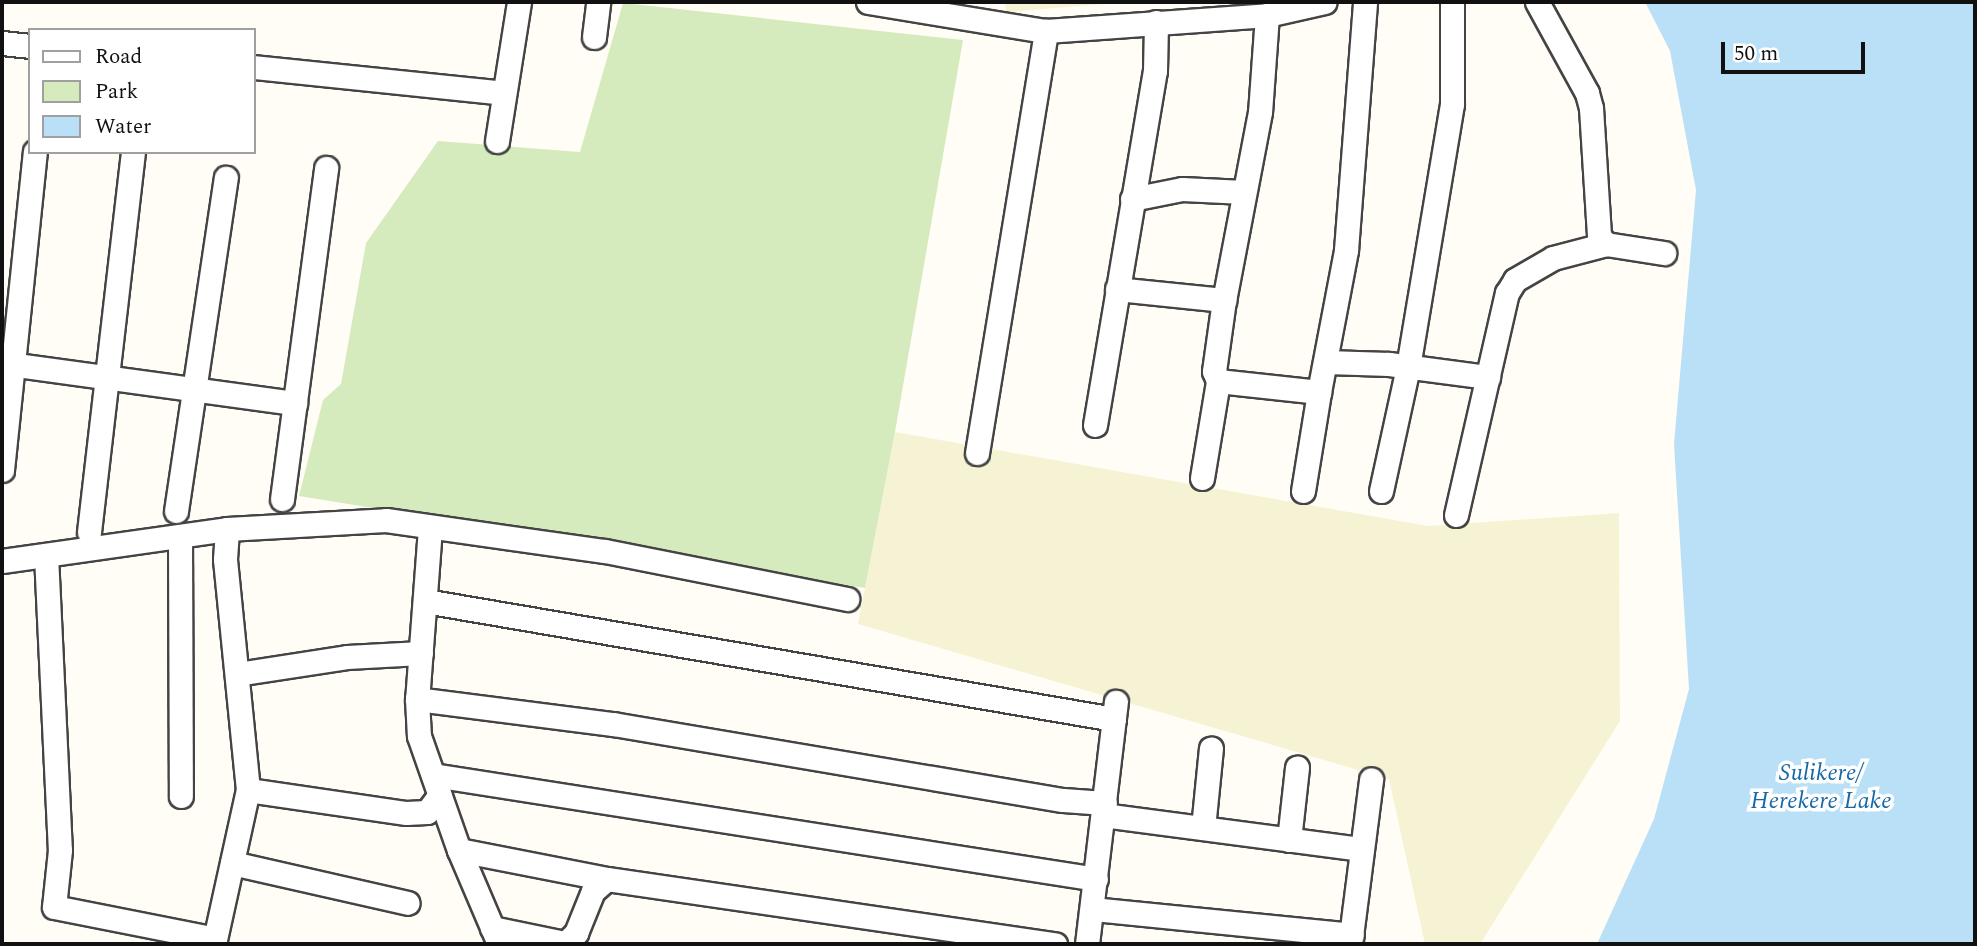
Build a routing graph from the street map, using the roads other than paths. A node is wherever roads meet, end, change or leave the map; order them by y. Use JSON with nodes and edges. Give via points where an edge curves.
{"nodes":[{"id":1,"x":519,"y":2,"type":"edge"},
{"id":2,"x":598,"y":2,"type":"edge"},
{"id":3,"x":868,"y":2,"type":"edge"},
{"id":4,"x":1325,"y":2,"type":"edge"},
{"id":5,"x":1365,"y":2,"type":"edge"},
{"id":6,"x":1452,"y":2,"type":"edge"},
{"id":7,"x":1537,"y":2,"type":"edge"},
{"id":8,"x":1267,"y":15,"type":"junction"},
{"id":9,"x":1156,"y":22,"type":"junction"},
{"id":10,"x":1046,"y":31,"type":"junction"},
{"id":11,"x":594,"y":37,"type":"dead end"},
{"id":12,"x":2,"y":43,"type":"edge"},
{"id":13,"x":28,"y":46,"type":"edge"},
{"id":14,"x":256,"y":67,"type":"edge"},
{"id":15,"x":504,"y":93,"type":"junction"},
{"id":16,"x":496,"y":141,"type":"dead end"},
{"id":17,"x":35,"y":154,"type":"edge"},
{"id":18,"x":133,"y":154,"type":"edge"},
{"id":19,"x":326,"y":168,"type":"dead end"},
{"id":20,"x":226,"y":178,"type":"dead end"},
{"id":21,"x":1244,"y":192,"type":"junction"},
{"id":22,"x":1132,"y":199,"type":"junction"},
{"id":23,"x":1606,"y":244,"type":"junction"},
{"id":24,"x":1664,"y":253,"type":"dead end"},
{"id":25,"x":1117,"y":289,"type":"junction"},
{"id":26,"x":1224,"y":300,"type":"junction"},
{"id":27,"x":1326,"y":362,"type":"junction"},
{"id":28,"x":8,"y":364,"type":"edge"},
{"id":29,"x":1408,"y":368,"type":"junction"},
{"id":30,"x":108,"y":377,"type":"junction"},
{"id":31,"x":1488,"y":377,"type":"junction"},
{"id":32,"x":1219,"y":381,"type":"junction"},
{"id":33,"x":196,"y":389,"type":"junction"},
{"id":34,"x":1319,"y":392,"type":"junction"},
{"id":35,"x":295,"y":403,"type":"junction"},
{"id":36,"x":1095,"y":425,"type":"dead end"},
{"id":37,"x":977,"y":453,"type":"dead end"},
{"id":38,"x":2,"y":470,"type":"edge"},
{"id":39,"x":1202,"y":478,"type":"dead end"},
{"id":40,"x":1303,"y":491,"type":"dead end"},
{"id":41,"x":1381,"y":491,"type":"dead end"},
{"id":42,"x":282,"y":499,"type":"dead end"},
{"id":43,"x":176,"y":511,"type":"dead end"},
{"id":44,"x":1456,"y":514,"type":"dead end"},
{"id":45,"x":430,"y":528,"type":"junction"},
{"id":46,"x":228,"y":529,"type":"junction"},
{"id":47,"x":89,"y":532,"type":"dead end"},
{"id":48,"x":180,"y":536,"type":"junction"},
{"id":49,"x":46,"y":555,"type":"junction"},
{"id":50,"x":2,"y":561,"type":"edge"},
{"id":51,"x":847,"y":599,"type":"dead end"},
{"id":52,"x":425,"y":601,"type":"junction"},
{"id":53,"x":421,"y":653,"type":"junction"},
{"id":54,"x":237,"y":674,"type":"junction"},
{"id":55,"x":417,"y":699,"type":"junction"},
{"id":56,"x":1211,"y":748,"type":"dead end"},
{"id":57,"x":1297,"y":767,"type":"dead end"},
{"id":58,"x":1371,"y":779,"type":"dead end"},
{"id":59,"x":436,"y":785,"type":"junction"},
{"id":60,"x":248,"y":790,"type":"junction"},
{"id":61,"x":181,"y":796,"type":"dead end"},
{"id":62,"x":1104,"y":809,"type":"junction"},
{"id":63,"x":1203,"y":828,"type":"junction"},
{"id":64,"x":1289,"y":840,"type":"junction"},
{"id":65,"x":1362,"y":849,"type":"junction"},
{"id":66,"x":459,"y":850,"type":"junction"},
{"id":67,"x":232,"y":863,"type":"junction"},
{"id":68,"x":607,"y":879,"type":"junction"},
{"id":69,"x":1096,"y":879,"type":"junction"},
{"id":70,"x":408,"y":903,"type":"dead end"},
{"id":71,"x":1093,"y":909,"type":"junction"},
{"id":72,"x":496,"y":936,"type":"edge"},
{"id":73,"x":1351,"y":940,"type":"edge"},
{"id":74,"x":215,"y":942,"type":"edge"},
{"id":75,"x":567,"y":944,"type":"edge"},
{"id":76,"x":1055,"y":944,"type":"edge"},
{"id":77,"x":1087,"y":944,"type":"edge"}],
"edges":[{"from":1,"to":15,"type":"street"},
{"from":2,"to":11,"type":"street"},
{"from":3,"to":10,"type":"street"},
{"from":4,"to":8,"type":"street"},
{"from":5,"to":27,"type":"street","via":[[1346,250]]},
{"from":6,"to":29,"type":"street","via":[[1452,104]]},
{"from":7,"to":23,"type":"street","via":[[1587,93],[1599,236]]},
{"from":8,"to":9,"type":"street"},
{"from":8,"to":21,"type":"street","via":[[1260,112]]},
{"from":9,"to":10,"type":"street"},
{"from":9,"to":22,"type":"street","via":[[1155,71]]},
{"from":10,"to":37,"type":"street"},
{"from":12,"to":13,"type":"street"},
{"from":14,"to":15,"type":"street"},
{"from":15,"to":16,"type":"street"},
{"from":17,"to":28,"type":"street"},
{"from":18,"to":30,"type":"street"},
{"from":19,"to":35,"type":"street"},
{"from":20,"to":33,"type":"street"},
{"from":21,"to":22,"type":"street","via":[[1182,189]]},
{"from":21,"to":26,"type":"street"},
{"from":22,"to":25,"type":"street"},
{"from":23,"to":24,"type":"street"},
{"from":23,"to":31,"type":"street","via":[[1553,258],[1515,280],[1507,293]]},
{"from":25,"to":26,"type":"street"},
{"from":25,"to":36,"type":"street"},
{"from":26,"to":32,"type":"street","via":[[1214,371]]},
{"from":27,"to":29,"type":"street"},
{"from":27,"to":34,"type":"street"},
{"from":28,"to":30,"type":"street"},
{"from":28,"to":38,"type":"street"},
{"from":29,"to":31,"type":"street"},
{"from":29,"to":41,"type":"street"},
{"from":30,"to":33,"type":"street"},
{"from":30,"to":47,"type":"street"},
{"from":31,"to":44,"type":"street"},
{"from":32,"to":34,"type":"street"},
{"from":32,"to":39,"type":"street"},
{"from":33,"to":35,"type":"street"},
{"from":33,"to":43,"type":"street"},
{"from":34,"to":40,"type":"street"},
{"from":35,"to":42,"type":"street"},
{"from":45,"to":46,"type":"street","via":[[386,520]]},
{"from":45,"to":51,"type":"street","via":[[605,551]]},
{"from":45,"to":52,"type":"street"},
{"from":46,"to":48,"type":"street"},
{"from":46,"to":54,"type":"street","via":[[225,559]]},
{"from":48,"to":49,"type":"street"},
{"from":48,"to":61,"type":"street"},
{"from":49,"to":50,"type":"street"},
{"from":49,"to":74,"type":"street","via":[[60,850],[54,907]]},
{"from":52,"to":53,"type":"street"},
{"from":52,"to":62,"type":"street","via":[[1115,710]]},
{"from":53,"to":54,"type":"street","via":[[347,657]]},
{"from":53,"to":55,"type":"street"},
{"from":54,"to":60,"type":"street"},
{"from":55,"to":59,"type":"street","via":[[419,736]]},
{"from":55,"to":62,"type":"street","via":[[613,724]]},
{"from":56,"to":63,"type":"street"},
{"from":57,"to":64,"type":"street"},
{"from":58,"to":65,"type":"street"},
{"from":59,"to":60,"type":"street","via":[[427,812],[406,813]]},
{"from":59,"to":66,"type":"street"},
{"from":59,"to":69,"type":"street"},
{"from":60,"to":67,"type":"street"},
{"from":62,"to":63,"type":"street"},
{"from":62,"to":69,"type":"street"},
{"from":63,"to":64,"type":"street"},
{"from":64,"to":65,"type":"street"},
{"from":65,"to":73,"type":"street"},
{"from":66,"to":68,"type":"street"},
{"from":66,"to":72,"type":"street"},
{"from":67,"to":70,"type":"street"},
{"from":67,"to":74,"type":"street"},
{"from":68,"to":75,"type":"street","via":[[593,891]]},
{"from":68,"to":76,"type":"street"},
{"from":69,"to":71,"type":"street"},
{"from":71,"to":73,"type":"street"},
{"from":71,"to":77,"type":"street"},
{"from":72,"to":75,"type":"street"}]}
